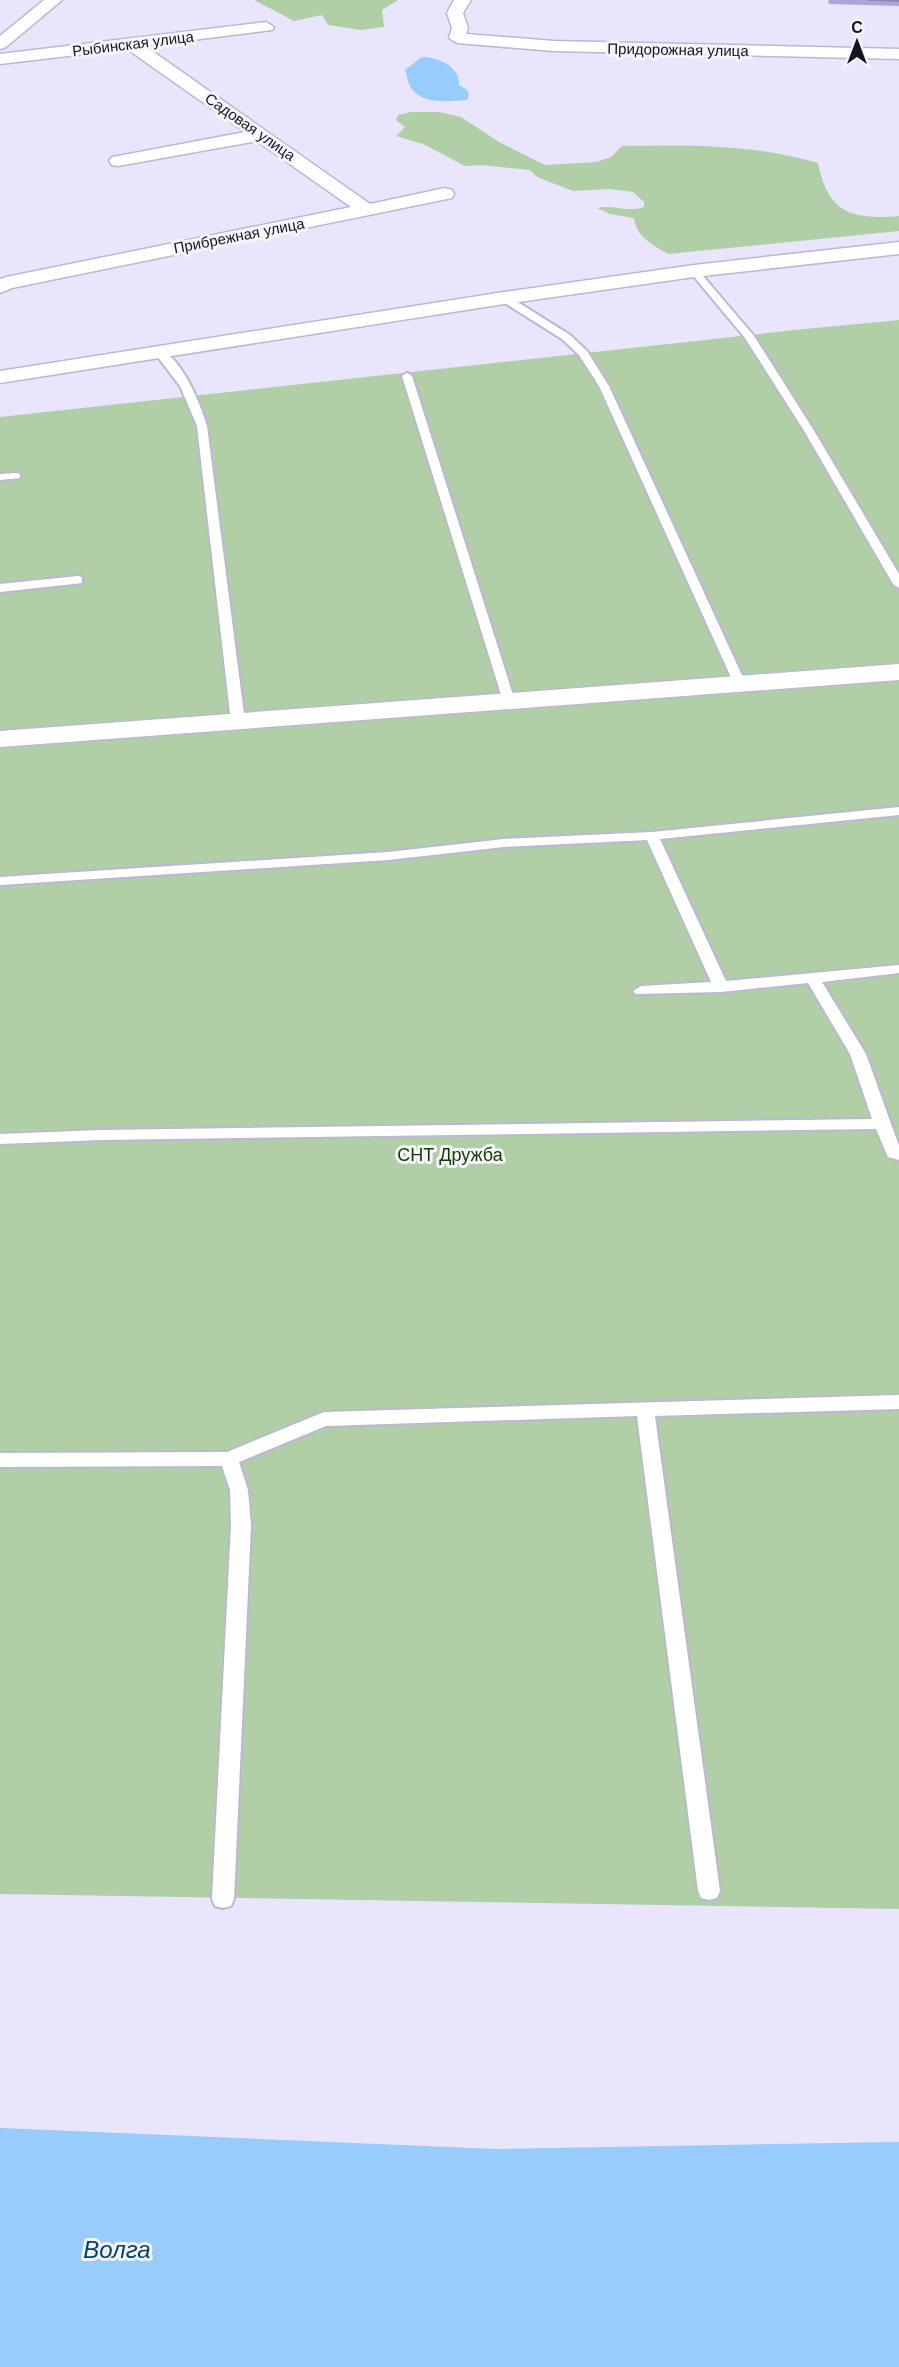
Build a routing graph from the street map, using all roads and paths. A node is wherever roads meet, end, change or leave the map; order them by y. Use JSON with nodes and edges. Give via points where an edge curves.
{"nodes":[{"id":1,"x":54,"y":0,"type":"edge"},
{"id":2,"x":464,"y":0,"type":"edge"},
{"id":3,"x":266,"y":27,"type":"dead end"},
{"id":4,"x":0,"y":44,"type":"edge"},
{"id":5,"x":132,"y":45,"type":"junction"},
{"id":6,"x":899,"y":54,"type":"edge"},
{"id":7,"x":0,"y":59,"type":"edge"},
{"id":8,"x":260,"y":135,"type":"junction"},
{"id":9,"x":118,"y":161,"type":"dead end"},
{"id":10,"x":445,"y":194,"type":"dead end"},
{"id":11,"x":367,"y":210,"type":"junction"},
{"id":12,"x":899,"y":248,"type":"edge"},
{"id":13,"x":694,"y":271,"type":"junction"},
{"id":14,"x":0,"y":287,"type":"edge"},
{"id":15,"x":504,"y":298,"type":"junction"},
{"id":16,"x":159,"y":352,"type":"junction"},
{"id":17,"x":407,"y":376,"type":"dead end"},
{"id":18,"x":0,"y":377,"type":"edge"},
{"id":19,"x":16,"y":476,"type":"dead end"},
{"id":20,"x":0,"y":477,"type":"edge"},
{"id":21,"x":78,"y":580,"type":"dead end"},
{"id":22,"x":899,"y":584,"type":"edge"},
{"id":23,"x":0,"y":588,"type":"edge"},
{"id":24,"x":899,"y":672,"type":"edge"},
{"id":25,"x":740,"y":684,"type":"junction"},
{"id":26,"x":509,"y":702,"type":"junction"},
{"id":27,"x":237,"y":722,"type":"junction"},
{"id":28,"x":0,"y":740,"type":"edge"},
{"id":29,"x":899,"y":811,"type":"edge"},
{"id":30,"x":652,"y":836,"type":"junction"},
{"id":31,"x":0,"y":881,"type":"edge"},
{"id":32,"x":899,"y":969,"type":"edge"},
{"id":33,"x":812,"y":978,"type":"junction"},
{"id":34,"x":721,"y":987,"type":"junction"},
{"id":35,"x":641,"y":991,"type":"dead end"},
{"id":36,"x":880,"y":1124,"type":"junction"},
{"id":37,"x":0,"y":1138,"type":"edge"},
{"id":38,"x":899,"y":1155,"type":"edge"},
{"id":39,"x":899,"y":1402,"type":"edge"},
{"id":40,"x":645,"y":1411,"type":"junction"},
{"id":41,"x":229,"y":1459,"type":"junction"},
{"id":42,"x":0,"y":1460,"type":"edge"},
{"id":43,"x":709,"y":1890,"type":"dead end"},
{"id":44,"x":223,"y":1899,"type":"dead end"}],
"edges":[{"from":1,"to":4,"type":"street"},
{"from":2,"to":6,"type":"street","name":"Придорожная улица","via":[[454,15],[460,28],[457,38],[554,46]]},
{"from":3,"to":5,"type":"street","name":"Рыбинская улица"},
{"from":5,"to":7,"type":"street","name":"Рыбинская улица"},
{"from":5,"to":8,"type":"street","name":"Садовая улица"},
{"from":8,"to":9,"type":"street"},
{"from":8,"to":11,"type":"street","name":"Садовая улица"},
{"from":10,"to":11,"type":"street","name":"Прибрежная улица"},
{"from":11,"to":14,"type":"street","name":"Прибрежная улица"},
{"from":12,"to":13,"type":"street"},
{"from":13,"to":15,"type":"street"},
{"from":13,"to":22,"type":"lane","via":[[749,336]]},
{"from":15,"to":16,"type":"street"},
{"from":15,"to":25,"type":"lane","via":[[567,337],[583,353],[604,386]]},
{"from":16,"to":18,"type":"street"},
{"from":16,"to":27,"type":"lane","via":[[194,396],[202,426]]},
{"from":17,"to":26,"type":"lane"},
{"from":19,"to":20,"type":"lane"},
{"from":21,"to":23,"type":"lane"},
{"from":24,"to":25,"type":"street"},
{"from":25,"to":26,"type":"street"},
{"from":26,"to":27,"type":"street"},
{"from":27,"to":28,"type":"street"},
{"from":29,"to":30,"type":"lane"},
{"from":30,"to":31,"type":"lane","via":[[504,843],[388,856]]},
{"from":30,"to":34,"type":"lane"},
{"from":32,"to":33,"type":"lane"},
{"from":33,"to":34,"type":"lane"},
{"from":33,"to":36,"type":"lane","via":[[847,1031]]},
{"from":34,"to":35,"type":"lane"},
{"from":36,"to":37,"type":"lane"},
{"from":36,"to":38,"type":"lane","via":[[894,1153]]},
{"from":39,"to":40,"type":"lane"},
{"from":40,"to":41,"type":"lane","via":[[324,1419]]},
{"from":40,"to":43,"type":"lane"},
{"from":41,"to":42,"type":"lane"},
{"from":41,"to":44,"type":"lane","via":[[239,1490],[241,1525]]}]}
